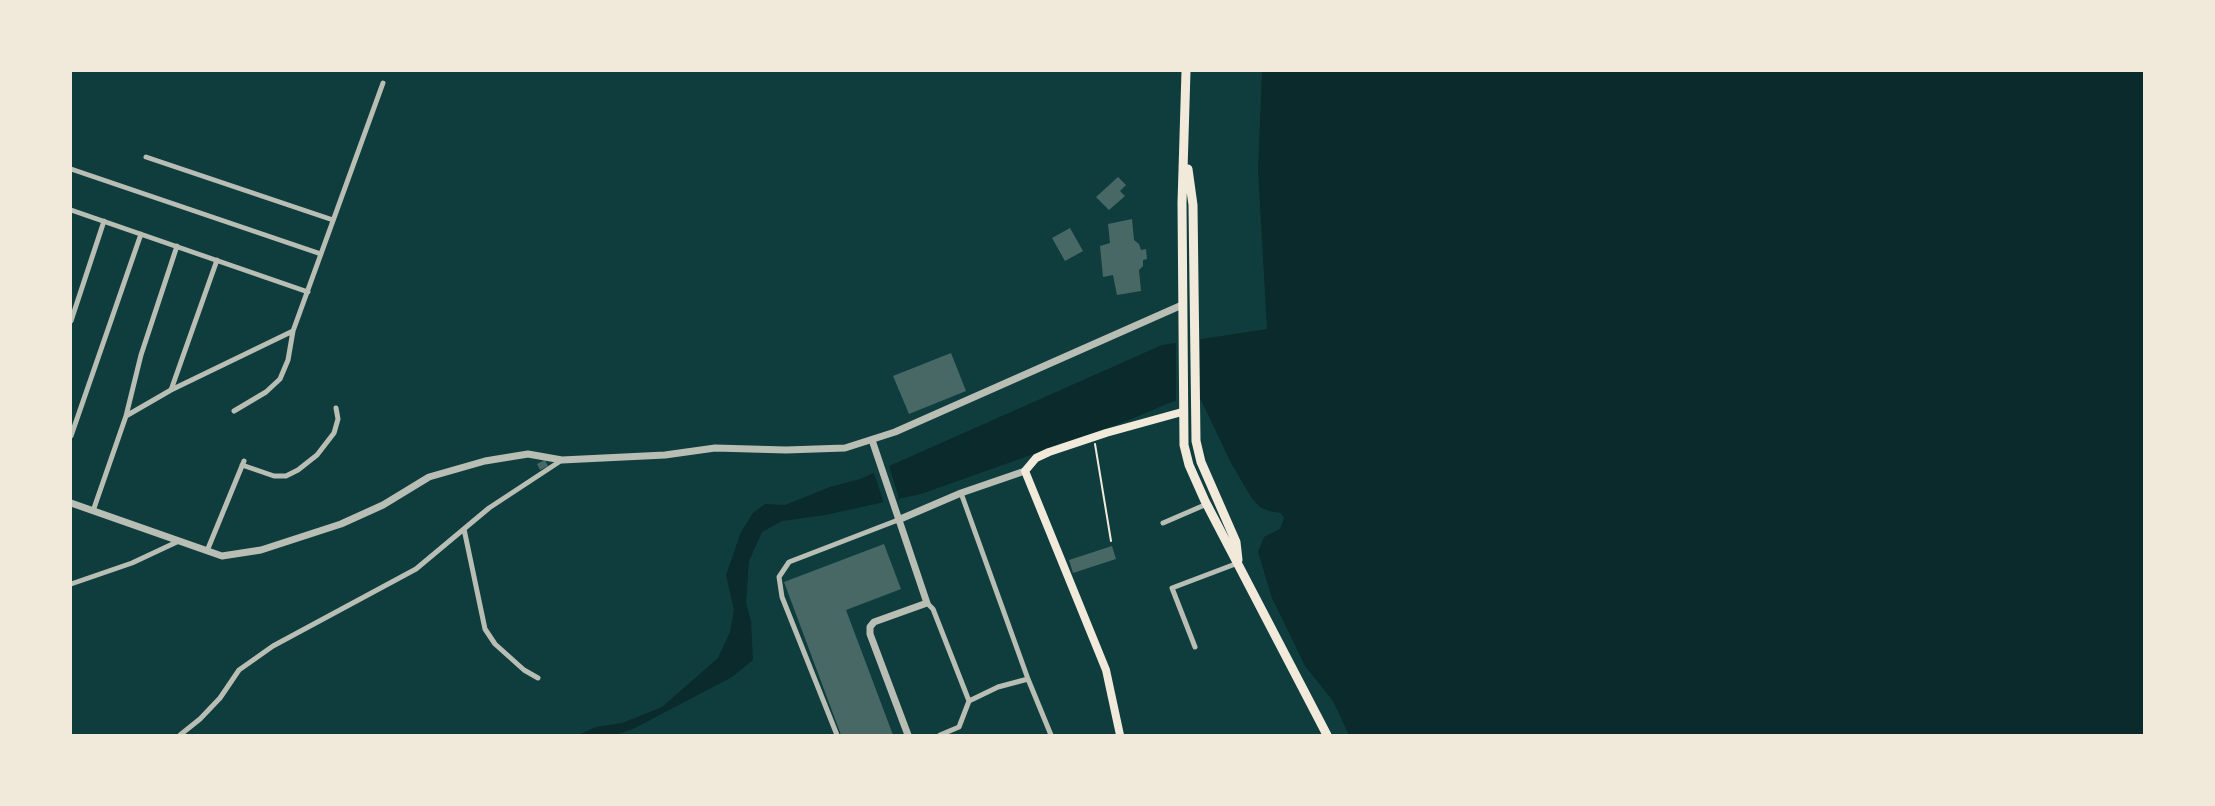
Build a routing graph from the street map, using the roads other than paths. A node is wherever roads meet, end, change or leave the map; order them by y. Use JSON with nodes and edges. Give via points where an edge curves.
{"nodes":[{"id":1,"x":1186,"y":71,"type":"edge"},
{"id":2,"x":383,"y":82,"type":"dead end"},
{"id":3,"x":1185,"y":153,"type":"junction"},
{"id":4,"x":146,"y":157,"type":"dead end"},
{"id":5,"x":71,"y":168,"type":"edge"},
{"id":6,"x":71,"y":210,"type":"edge"},
{"id":7,"x":333,"y":220,"type":"junction"},
{"id":8,"x":104,"y":221,"type":"junction"},
{"id":9,"x":141,"y":234,"type":"junction"},
{"id":10,"x":177,"y":246,"type":"junction"},
{"id":11,"x":321,"y":254,"type":"junction"},
{"id":12,"x":217,"y":260,"type":"junction"},
{"id":13,"x":308,"y":292,"type":"junction"},
{"id":14,"x":1182,"y":306,"type":"junction"},
{"id":15,"x":71,"y":322,"type":"edge"},
{"id":16,"x":293,"y":332,"type":"junction"},
{"id":17,"x":172,"y":390,"type":"junction"},
{"id":18,"x":1182,"y":407,"type":"junction"},
{"id":19,"x":336,"y":408,"type":"dead end"},
{"id":20,"x":234,"y":411,"type":"dead end"},
{"id":21,"x":126,"y":416,"type":"junction"},
{"id":22,"x":71,"y":436,"type":"edge"},
{"id":23,"x":872,"y":440,"type":"junction"},
{"id":24,"x":562,"y":460,"type":"junction"},
{"id":25,"x":1025,"y":471,"type":"junction"},
{"id":26,"x":961,"y":493,"type":"junction"},
{"id":27,"x":71,"y":504,"type":"edge"},
{"id":28,"x":1207,"y":504,"type":"junction"},
{"id":29,"x":93,"y":511,"type":"junction"},
{"id":30,"x":898,"y":520,"type":"junction"},
{"id":31,"x":1163,"y":523,"type":"dead end"},
{"id":32,"x":464,"y":528,"type":"junction"},
{"id":33,"x":180,"y":541,"type":"junction"},
{"id":34,"x":207,"y":551,"type":"junction"},
{"id":35,"x":1238,"y":562,"type":"junction"},
{"id":36,"x":71,"y":584,"type":"edge"},
{"id":37,"x":927,"y":603,"type":"junction"},
{"id":38,"x":1195,"y":647,"type":"dead end"},
{"id":39,"x":538,"y":678,"type":"dead end"},
{"id":40,"x":1028,"y":679,"type":"junction"},
{"id":41,"x":968,"y":701,"type":"junction"},
{"id":42,"x":180,"y":735,"type":"edge"},
{"id":43,"x":837,"y":735,"type":"edge"},
{"id":44,"x":908,"y":735,"type":"edge"},
{"id":45,"x":940,"y":735,"type":"edge"},
{"id":46,"x":1051,"y":735,"type":"edge"},
{"id":47,"x":1120,"y":735,"type":"edge"},
{"id":48,"x":1327,"y":735,"type":"edge"}],
"edges":[{"from":1,"to":3,"type":"main road"},
{"from":2,"to":7,"type":"street"},
{"from":3,"to":14,"type":"main road"},
{"from":3,"to":35,"type":"main road","via":[[1193,205],[1196,441],[1201,462],[1236,542]]},
{"from":4,"to":7,"type":"street"},
{"from":5,"to":11,"type":"street"},
{"from":6,"to":8,"type":"street"},
{"from":7,"to":11,"type":"street"},
{"from":8,"to":9,"type":"street"},
{"from":8,"to":15,"type":"street"},
{"from":9,"to":10,"type":"street"},
{"from":9,"to":22,"type":"street"},
{"from":10,"to":12,"type":"street"},
{"from":10,"to":21,"type":"street","via":[[141,355]]},
{"from":11,"to":13,"type":"street"},
{"from":12,"to":13,"type":"street"},
{"from":12,"to":17,"type":"street"},
{"from":13,"to":16,"type":"street"},
{"from":14,"to":18,"type":"main road"},
{"from":14,"to":23,"type":"street"},
{"from":16,"to":17,"type":"street"},
{"from":16,"to":20,"type":"street","via":[[288,360],[280,379],[266,392]]},
{"from":17,"to":21,"type":"street"},
{"from":18,"to":25,"type":"main road","via":[[1036,458]]},
{"from":18,"to":28,"type":"main road","via":[[1186,452]]},
{"from":19,"to":34,"type":"street","via":[[338,419],[334,433],[298,470],[286,476],[274,476],[243,463]]},
{"from":21,"to":29,"type":"street"},
{"from":23,"to":24,"type":"street","via":[[845,448],[715,448],[666,455]]},
{"from":23,"to":30,"type":"street"},
{"from":24,"to":32,"type":"street"},
{"from":24,"to":34,"type":"street","via":[[528,454],[485,461],[430,477],[341,524],[261,550],[222,556]]},
{"from":25,"to":26,"type":"street"},
{"from":25,"to":47,"type":"main road","via":[[1106,670]]},
{"from":26,"to":30,"type":"street"},
{"from":26,"to":40,"type":"street"},
{"from":27,"to":29,"type":"street"},
{"from":28,"to":31,"type":"street"},
{"from":28,"to":35,"type":"main road"},
{"from":29,"to":33,"type":"street"},
{"from":30,"to":37,"type":"street"},
{"from":30,"to":43,"type":"street","via":[[789,562],[779,577],[782,597]]},
{"from":32,"to":39,"type":"street","via":[[485,629],[524,670]]},
{"from":32,"to":42,"type":"street","via":[[416,569],[273,646],[239,670],[200,719]]},
{"from":33,"to":34,"type":"street"},
{"from":33,"to":36,"type":"street","via":[[132,563]]},
{"from":35,"to":38,"type":"street","via":[[1172,588]]},
{"from":35,"to":48,"type":"main road"},
{"from":37,"to":41,"type":"street","via":[[933,609]]},
{"from":37,"to":44,"type":"street","via":[[874,622],[870,627]]},
{"from":40,"to":41,"type":"street","via":[[998,687]]},
{"from":40,"to":46,"type":"street"},
{"from":41,"to":45,"type":"street","via":[[959,727]]}]}
